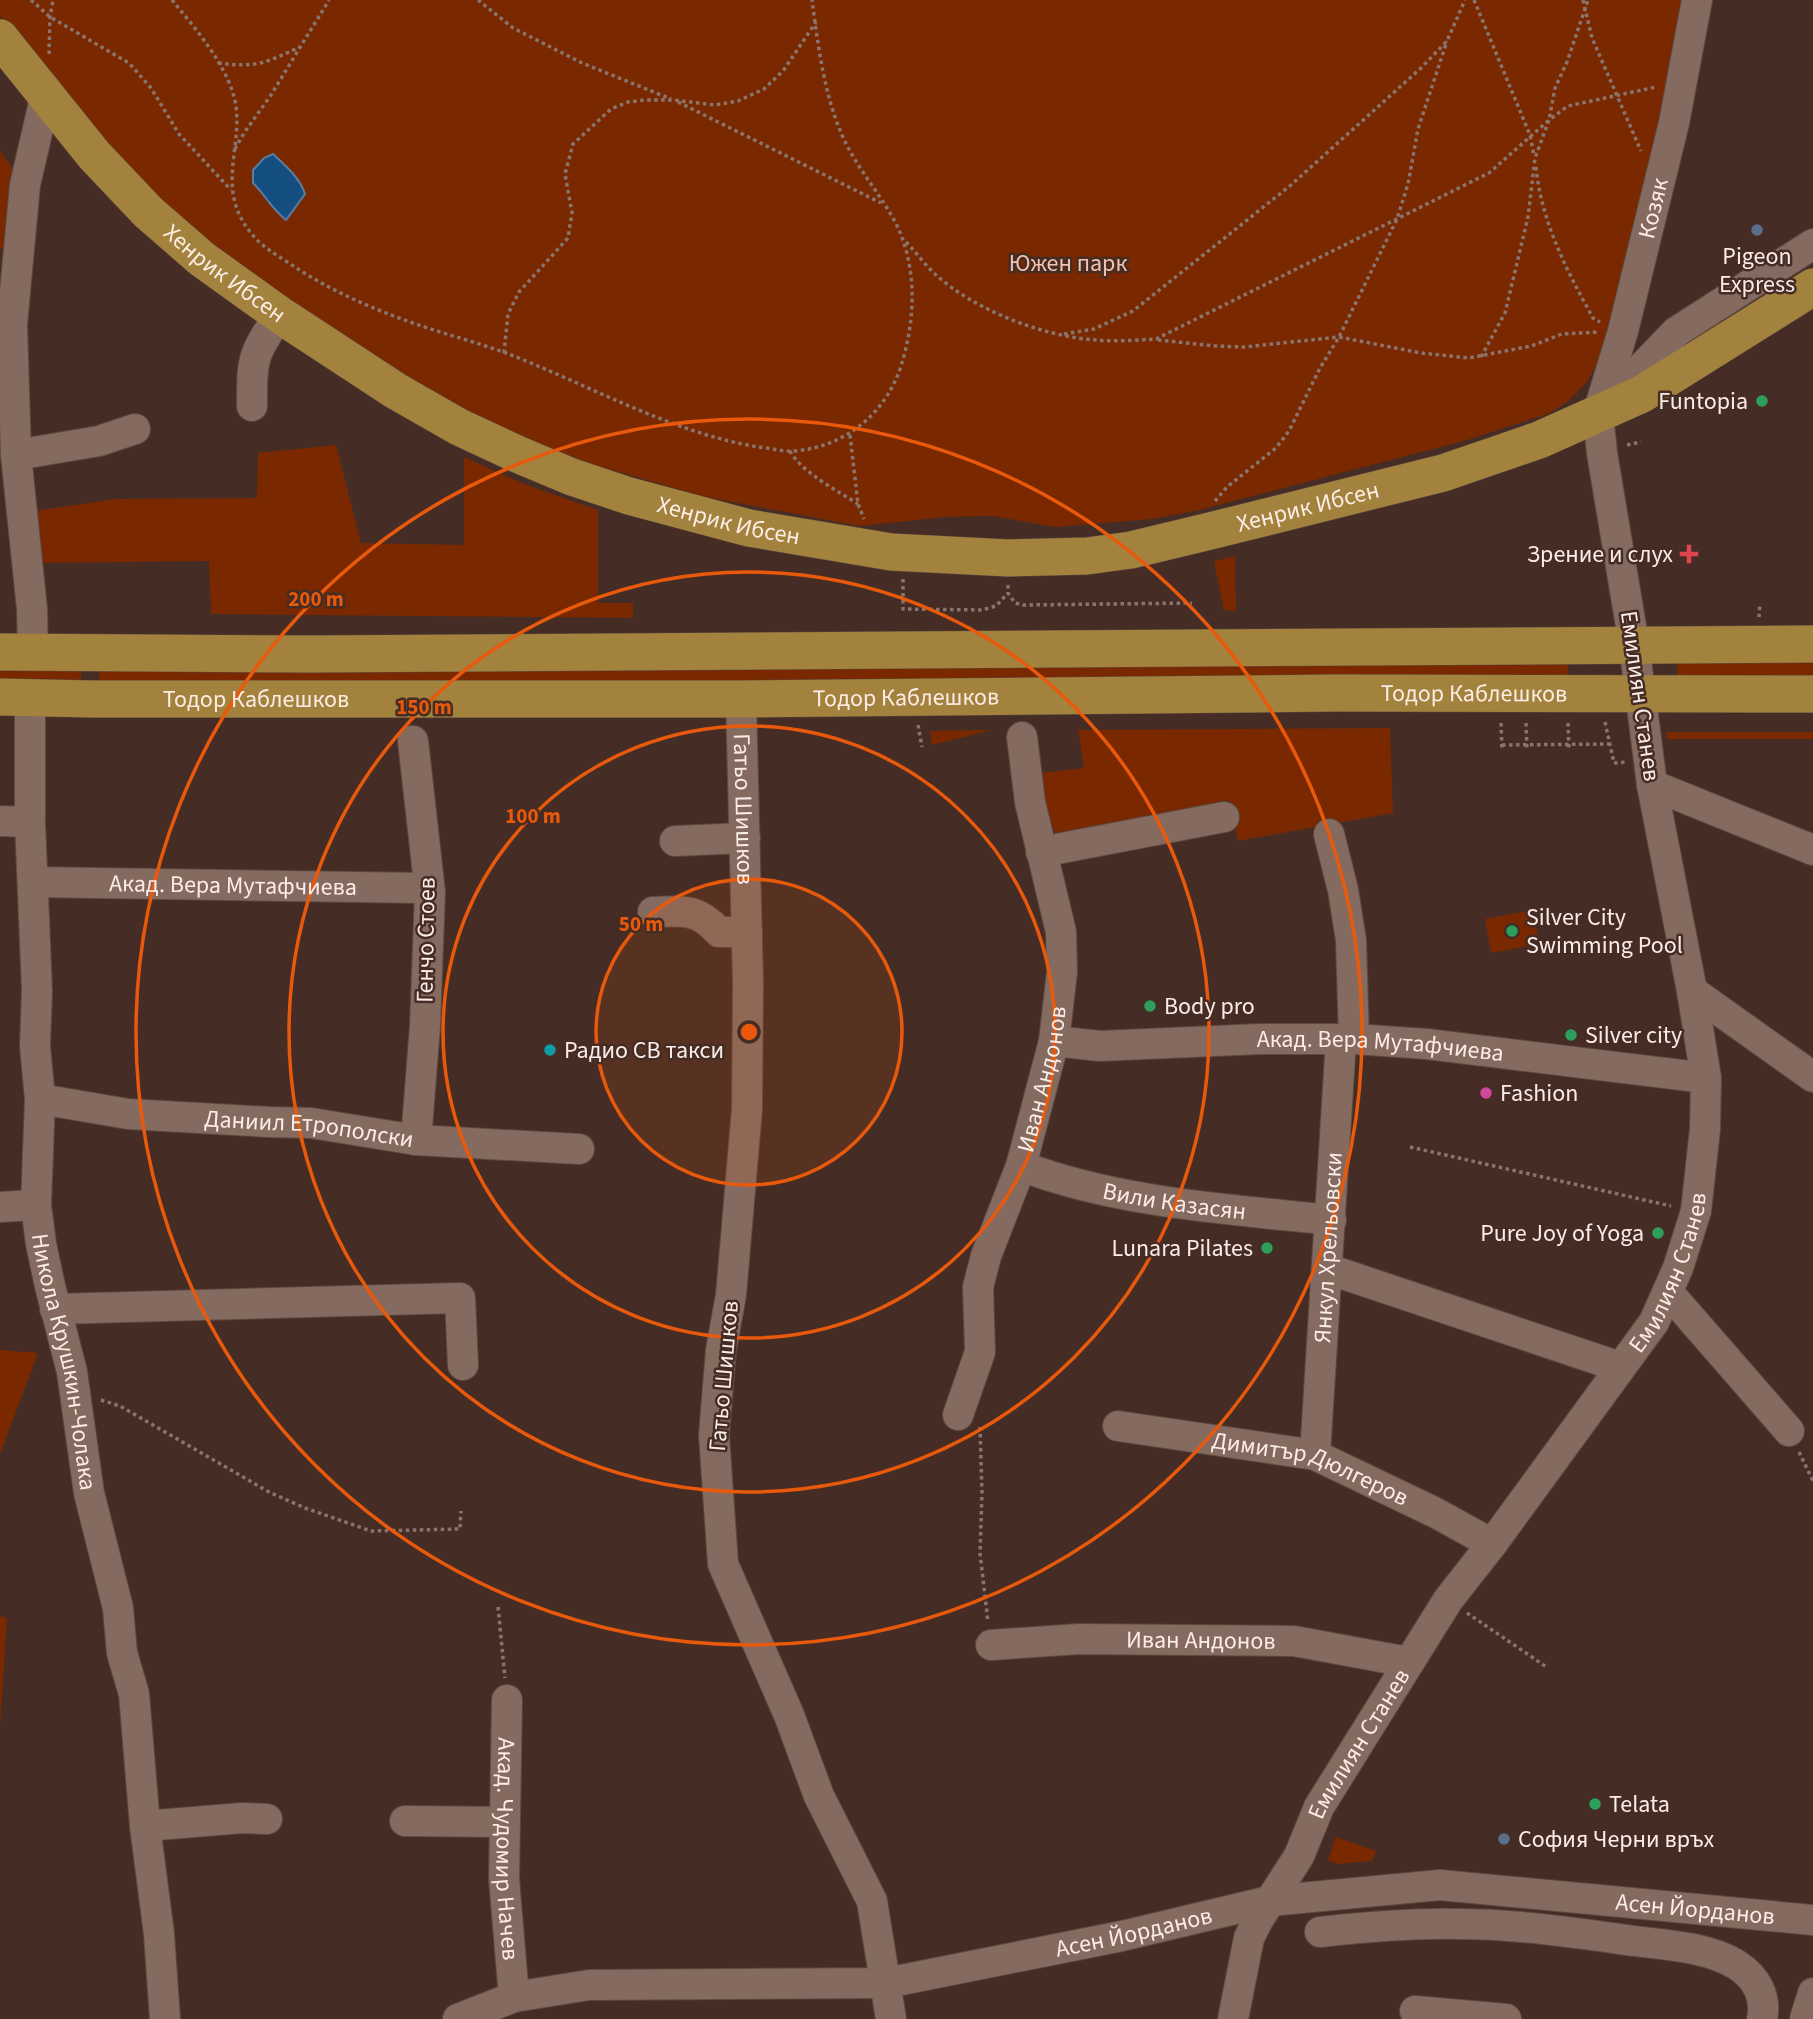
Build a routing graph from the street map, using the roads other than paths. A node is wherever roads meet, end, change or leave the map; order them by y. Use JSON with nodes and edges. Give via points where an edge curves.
{"nodes":[{"id":1,"x":1697,"y":0,"type":"edge"},
{"id":2,"x":0,"y":38,"type":"edge"},
{"id":3,"x":46,"y":94,"type":"junction"},
{"id":4,"x":1813,"y":244,"type":"edge"},
{"id":5,"x":1813,"y":287,"type":"edge"},
{"id":6,"x":280,"y":315,"type":"junction"},
{"id":7,"x":6,"y":329,"type":"edge"},
{"id":8,"x":251,"y":405,"type":"dead end"},
{"id":9,"x":1598,"y":413,"type":"junction"},
{"id":10,"x":135,"y":429,"type":"dead end"},
{"id":11,"x":16,"y":455,"type":"junction"},
{"id":12,"x":1813,"y":643,"type":"edge"},
{"id":13,"x":1634,"y":644,"type":"junction"},
{"id":14,"x":16,"y":653,"type":"edge"},
{"id":15,"x":1639,"y":693,"type":"junction"},
{"id":16,"x":1813,"y":694,"type":"edge"},
{"id":17,"x":15,"y":697,"type":"edge"},
{"id":18,"x":741,"y":699,"type":"junction"},
{"id":19,"x":1022,"y":737,"type":"dead end"},
{"id":20,"x":413,"y":741,"type":"dead end"},
{"id":21,"x":1652,"y":785,"type":"junction"},
{"id":22,"x":1224,"y":817,"type":"dead end"},
{"id":23,"x":0,"y":821,"type":"edge"},
{"id":24,"x":30,"y":822,"type":"junction"},
{"id":25,"x":1329,"y":834,"type":"dead end"},
{"id":26,"x":745,"y":838,"type":"junction"},
{"id":27,"x":675,"y":841,"type":"dead end"},
{"id":28,"x":1813,"y":849,"type":"edge"},
{"id":29,"x":1041,"y":852,"type":"junction"},
{"id":30,"x":33,"y":882,"type":"junction"},
{"id":31,"x":430,"y":892,"type":"junction"},
{"id":32,"x":653,"y":912,"type":"dead end"},
{"id":33,"x":747,"y":932,"type":"junction"},
{"id":34,"x":1692,"y":991,"type":"junction"},
{"id":35,"x":1348,"y":1039,"type":"junction"},
{"id":36,"x":1054,"y":1041,"type":"junction"},
{"id":37,"x":1813,"y":1077,"type":"edge"},
{"id":38,"x":1706,"y":1078,"type":"junction"},
{"id":39,"x":40,"y":1099,"type":"junction"},
{"id":40,"x":416,"y":1140,"type":"junction"},
{"id":41,"x":579,"y":1149,"type":"dead end"},
{"id":42,"x":1021,"y":1166,"type":"junction"},
{"id":43,"x":36,"y":1205,"type":"junction"},
{"id":44,"x":0,"y":1207,"type":"edge"},
{"id":45,"x":1331,"y":1220,"type":"junction"},
{"id":46,"x":1328,"y":1269,"type":"junction"},
{"id":47,"x":1668,"y":1292,"type":"junction"},
{"id":48,"x":55,"y":1308,"type":"junction"},
{"id":49,"x":463,"y":1366,"type":"dead end"},
{"id":50,"x":1619,"y":1367,"type":"junction"},
{"id":51,"x":958,"y":1415,"type":"road end"},
{"id":52,"x":1118,"y":1426,"type":"dead end"},
{"id":53,"x":1788,"y":1431,"type":"road end"},
{"id":54,"x":1315,"y":1455,"type":"junction"},
{"id":55,"x":1492,"y":1544,"type":"junction"},
{"id":56,"x":991,"y":1645,"type":"road end"},
{"id":57,"x":1408,"y":1662,"type":"junction"},
{"id":58,"x":507,"y":1700,"type":"road end"},
{"id":59,"x":267,"y":1819,"type":"dead end"},
{"id":60,"x":405,"y":1821,"type":"dead end"},
{"id":61,"x":505,"y":1822,"type":"junction"},
{"id":62,"x":145,"y":1826,"type":"junction"},
{"id":63,"x":1269,"y":1901,"type":"junction"},
{"id":64,"x":1813,"y":1920,"type":"edge"},
{"id":65,"x":1320,"y":1932,"type":"dead end"},
{"id":66,"x":886,"y":1983,"type":"junction"},
{"id":67,"x":1813,"y":1993,"type":"edge"},
{"id":68,"x":505,"y":2006,"type":"edge"},
{"id":69,"x":1415,"y":2011,"type":"dead end"},
{"id":70,"x":165,"y":2019,"type":"edge"},
{"id":71,"x":458,"y":2019,"type":"edge"},
{"id":72,"x":891,"y":2019,"type":"edge"},
{"id":73,"x":1233,"y":2019,"type":"edge"},
{"id":74,"x":1506,"y":2019,"type":"edge"},
{"id":75,"x":1762,"y":2019,"type":"edge"},
{"id":76,"x":1805,"y":2019,"type":"edge"}],
"edges":[{"from":1,"to":9,"type":"street","name":"Козяк","via":[[1661,175]]},
{"from":2,"to":3,"type":"main road","name":"Хенрик Ибсен"},
{"from":3,"to":6,"type":"main road","name":"Хенрик Ибсен","via":[[94,155],[148,212],[202,259]]},
{"from":3,"to":7,"type":"street","via":[[25,185]]},
{"from":4,"to":9,"type":"street","name":"Хенрик Ибсен","via":[[1676,332]]},
{"from":5,"to":9,"type":"main road","name":"Хенрик Ибсен","via":[[1642,394]]},
{"from":6,"to":8,"type":"street","via":[[259,344],[252,364]]},
{"from":6,"to":9,"type":"main road","name":"Хенрик Ибсен","via":[[459,427],[572,477],[749,528],[903,553],[1020,558],[1131,550],[1443,472],[1539,440]]},
{"from":7,"to":11,"type":"street"},
{"from":9,"to":13,"type":"street","name":"Емилиян Станев"},
{"from":10,"to":11,"type":"street"},
{"from":11,"to":14,"type":"street","via":[[32,608]]},
{"from":12,"to":13,"type":"main road","name":"Тодор Каблешков"},
{"from":13,"to":14,"type":"main road","name":"Тодор Каблешков"},
{"from":13,"to":15,"type":"street","name":"Емилиян Станев"},
{"from":15,"to":16,"type":"main road","name":"Тодор Каблешков"},
{"from":15,"to":18,"type":"main road","name":"Тодор Каблешков"},
{"from":15,"to":21,"type":"street","name":"Емилиян Станев"},
{"from":17,"to":18,"type":"main road","name":"Тодор Каблешков"},
{"from":17,"to":24,"type":"street","name":"Никола Крушкин-Чолака"},
{"from":18,"to":26,"type":"street","name":"Гатьо Шишков"},
{"from":19,"to":29,"type":"street","name":"Иван Андонов"},
{"from":20,"to":31,"type":"street","name":"Генчо Стоев"},
{"from":21,"to":28,"type":"street"},
{"from":21,"to":34,"type":"street","name":"Емилиян Станев"},
{"from":22,"to":29,"type":"street"},
{"from":23,"to":24,"type":"street"},
{"from":24,"to":30,"type":"street","name":"Никола Крушкин-Чолака"},
{"from":25,"to":35,"type":"street","name":"Янкул Хрельовски","via":[[1351,940]]},
{"from":26,"to":27,"type":"street"},
{"from":26,"to":33,"type":"street","name":"Гатьо Шишков"},
{"from":29,"to":36,"type":"street","name":"Иван Андонов","via":[[1061,932],[1062,972]]},
{"from":30,"to":31,"type":"street","name":"Акад. Вера Мутафчиева","via":[[423,888]]},
{"from":30,"to":39,"type":"street","name":"Никола Крушкин-Чолака"},
{"from":31,"to":40,"type":"street","name":"Генчо Стоев"},
{"from":32,"to":33,"type":"street","via":[[688,911],[706,917],[719,932]]},
{"from":33,"to":66,"type":"street","name":"Гатьо Шишков","via":[[747,1108],[714,1435],[723,1564],[820,1796],[872,1901]]},
{"from":34,"to":37,"type":"street"},
{"from":34,"to":38,"type":"street","name":"Емилиян Станев"},
{"from":35,"to":36,"type":"street","name":"Акад. Вера Мутафчиева","via":[[1100,1046]]},
{"from":35,"to":38,"type":"street","name":"Акад. Вера Мутафчиева","via":[[1427,1044]]},
{"from":35,"to":45,"type":"street","name":"Янкул Хрельовски"},
{"from":36,"to":42,"type":"street","name":"Иван Андонов"},
{"from":38,"to":47,"type":"street","name":"Емилиян Станев","via":[[1696,1211]]},
{"from":39,"to":40,"type":"street","name":"Даниил Етрополски","via":[[128,1114],[311,1123]]},
{"from":39,"to":43,"type":"street","name":"Никола Крушкин-Чолака"},
{"from":40,"to":41,"type":"street","name":"Даниил Етрополски"},
{"from":42,"to":45,"type":"street","name":"Вили Казасян","via":[[1054,1179],[1182,1205]]},
{"from":42,"to":51,"type":"street","name":"Иван Андонов","via":[[978,1287],[980,1352]]},
{"from":43,"to":44,"type":"street"},
{"from":43,"to":48,"type":"street","name":"Никола Крушкин-Чолака"},
{"from":45,"to":46,"type":"street","name":"Янкул Хрельовски"},
{"from":46,"to":50,"type":"street"},
{"from":46,"to":54,"type":"street","name":"Янкул Хрельовски"},
{"from":47,"to":50,"type":"street","name":"Емилиян Станев","via":[[1654,1322]]},
{"from":47,"to":53,"type":"street"},
{"from":48,"to":49,"type":"street","via":[[460,1298]]},
{"from":48,"to":62,"type":"street","name":"Никола Крушкин-Чолака","via":[[75,1392],[89,1493],[118,1608],[121,1653],[134,1694]]},
{"from":50,"to":55,"type":"street","name":"Емилиян Станев"},
{"from":52,"to":54,"type":"street","name":"Димитър Дюлгеров"},
{"from":54,"to":55,"type":"street","name":"Димитър Дюлгеров"},
{"from":55,"to":57,"type":"street","name":"Емилиян Станев"},
{"from":56,"to":57,"type":"street","name":"Иван Андонов","via":[[1079,1639],[1294,1641]]},
{"from":57,"to":63,"type":"street","name":"Емилиян Станев","via":[[1319,1807],[1298,1856]]},
{"from":58,"to":61,"type":"street","name":"Акад. Чудомир Начев"},
{"from":59,"to":62,"type":"street"},
{"from":60,"to":61,"type":"street"},
{"from":61,"to":68,"type":"street","name":"Акад. Чудомир Начев"},
{"from":62,"to":70,"type":"street","name":"Никола Крушкин-Чолака"},
{"from":63,"to":64,"type":"street","name":"Асен Йорданов","via":[[1440,1885]]},
{"from":63,"to":66,"type":"street","name":"Асен Йорданов"},
{"from":63,"to":73,"type":"street","name":"Емилиян Станев","via":[[1249,1938]]},
{"from":65,"to":75,"type":"street","via":[[1461,1923],[1578,1933],[1715,1954],[1752,1978],[1763,1997]]},
{"from":66,"to":68,"type":"street","name":"Асен Йорданов","via":[[589,1985]]},
{"from":66,"to":72,"type":"street","name":"Гатьо Шишков"},
{"from":67,"to":76,"type":"street"},
{"from":68,"to":71,"type":"street","name":"Асен Йорданов"},
{"from":69,"to":74,"type":"street"}]}
